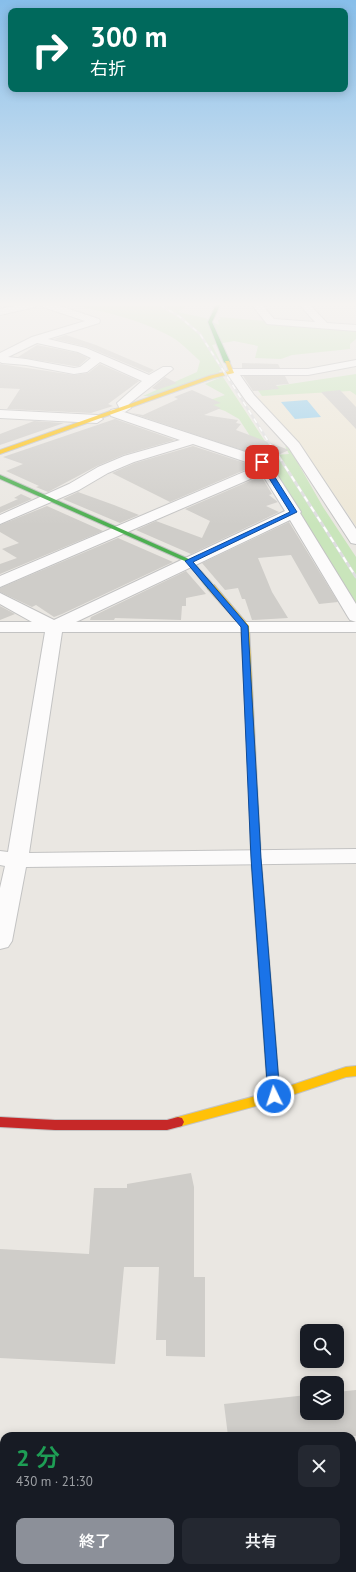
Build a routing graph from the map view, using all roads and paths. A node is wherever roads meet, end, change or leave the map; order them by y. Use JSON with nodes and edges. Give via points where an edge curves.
{"nodes":[{"id":1,"x":146,"y":378,"type":"edge"},
{"id":2,"x":207,"y":378,"type":"edge"},
{"id":3,"x":236,"y":378,"type":"edge"},
{"id":4,"x":150,"y":380,"type":"joint"},
{"id":5,"x":120,"y":410,"type":"junction"},
{"id":6,"x":0,"y":414,"type":"edge"},
{"id":7,"x":97,"y":419,"type":"junction"},
{"id":8,"x":193,"y":440,"type":"junction"},
{"id":9,"x":0,"y":452,"type":"edge"},
{"id":10,"x":266,"y":469,"type":"junction"},
{"id":11,"x":0,"y":477,"type":"edge"},
{"id":12,"x":47,"y":499,"type":"junction"},
{"id":13,"x":294,"y":512,"type":"junction"},
{"id":14,"x":0,"y":520,"type":"edge"},
{"id":15,"x":118,"y":531,"type":"junction"},
{"id":16,"x":356,"y":540,"type":"edge"},
{"id":17,"x":189,"y":561,"type":"junction"},
{"id":18,"x":0,"y":582,"type":"edge"},
{"id":19,"x":0,"y":598,"type":"edge"},
{"id":20,"x":356,"y":617,"type":"edge"},
{"id":21,"x":245,"y":626,"type":"junction"},
{"id":22,"x":0,"y":627,"type":"edge"},
{"id":23,"x":54,"y":627,"type":"junction"},
{"id":24,"x":356,"y":627,"type":"edge"},
{"id":25,"x":356,"y":856,"type":"edge"},
{"id":26,"x":256,"y":858,"type":"junction"},
{"id":27,"x":8,"y":859,"type":"edge"},
{"id":28,"x":0,"y":941,"type":"edge"},
{"id":29,"x":356,"y":1071,"type":"edge"},
{"id":30,"x":274,"y":1096,"type":"junction"},
{"id":31,"x":0,"y":1122,"type":"edge"}],
"edges":[{"from":1,"to":4,"type":"street"},
{"from":2,"to":5,"type":"street"},
{"from":3,"to":16,"type":"street","via":[[250,398],[294,446]]},
{"from":4,"to":5,"type":"street","via":[[123,403]]},
{"from":5,"to":7,"type":"street"},
{"from":5,"to":8,"type":"street"},
{"from":6,"to":7,"type":"street"},
{"from":7,"to":9,"type":"street"},
{"from":8,"to":10,"type":"street","via":[[262,462]]},
{"from":8,"to":12,"type":"street","via":[[129,459]]},
{"from":10,"to":13,"type":"street"},
{"from":10,"to":15,"type":"street"},
{"from":11,"to":12,"type":"street"},
{"from":12,"to":14,"type":"street"},
{"from":12,"to":15,"type":"street"},
{"from":13,"to":17,"type":"street"},
{"from":13,"to":20,"type":"street"},
{"from":15,"to":17,"type":"street"},
{"from":15,"to":18,"type":"street"},
{"from":17,"to":21,"type":"street"},
{"from":17,"to":23,"type":"street"},
{"from":19,"to":23,"type":"street"},
{"from":21,"to":23,"type":"street"},
{"from":21,"to":24,"type":"street"},
{"from":21,"to":26,"type":"street"},
{"from":22,"to":23,"type":"street"},
{"from":23,"to":27,"type":"street"},
{"from":25,"to":26,"type":"street"},
{"from":26,"to":27,"type":"street"},
{"from":26,"to":30,"type":"street"},
{"from":27,"to":28,"type":"street"},
{"from":29,"to":30,"type":"street"},
{"from":30,"to":31,"type":"street","via":[[167,1125],[55,1125]]}]}
